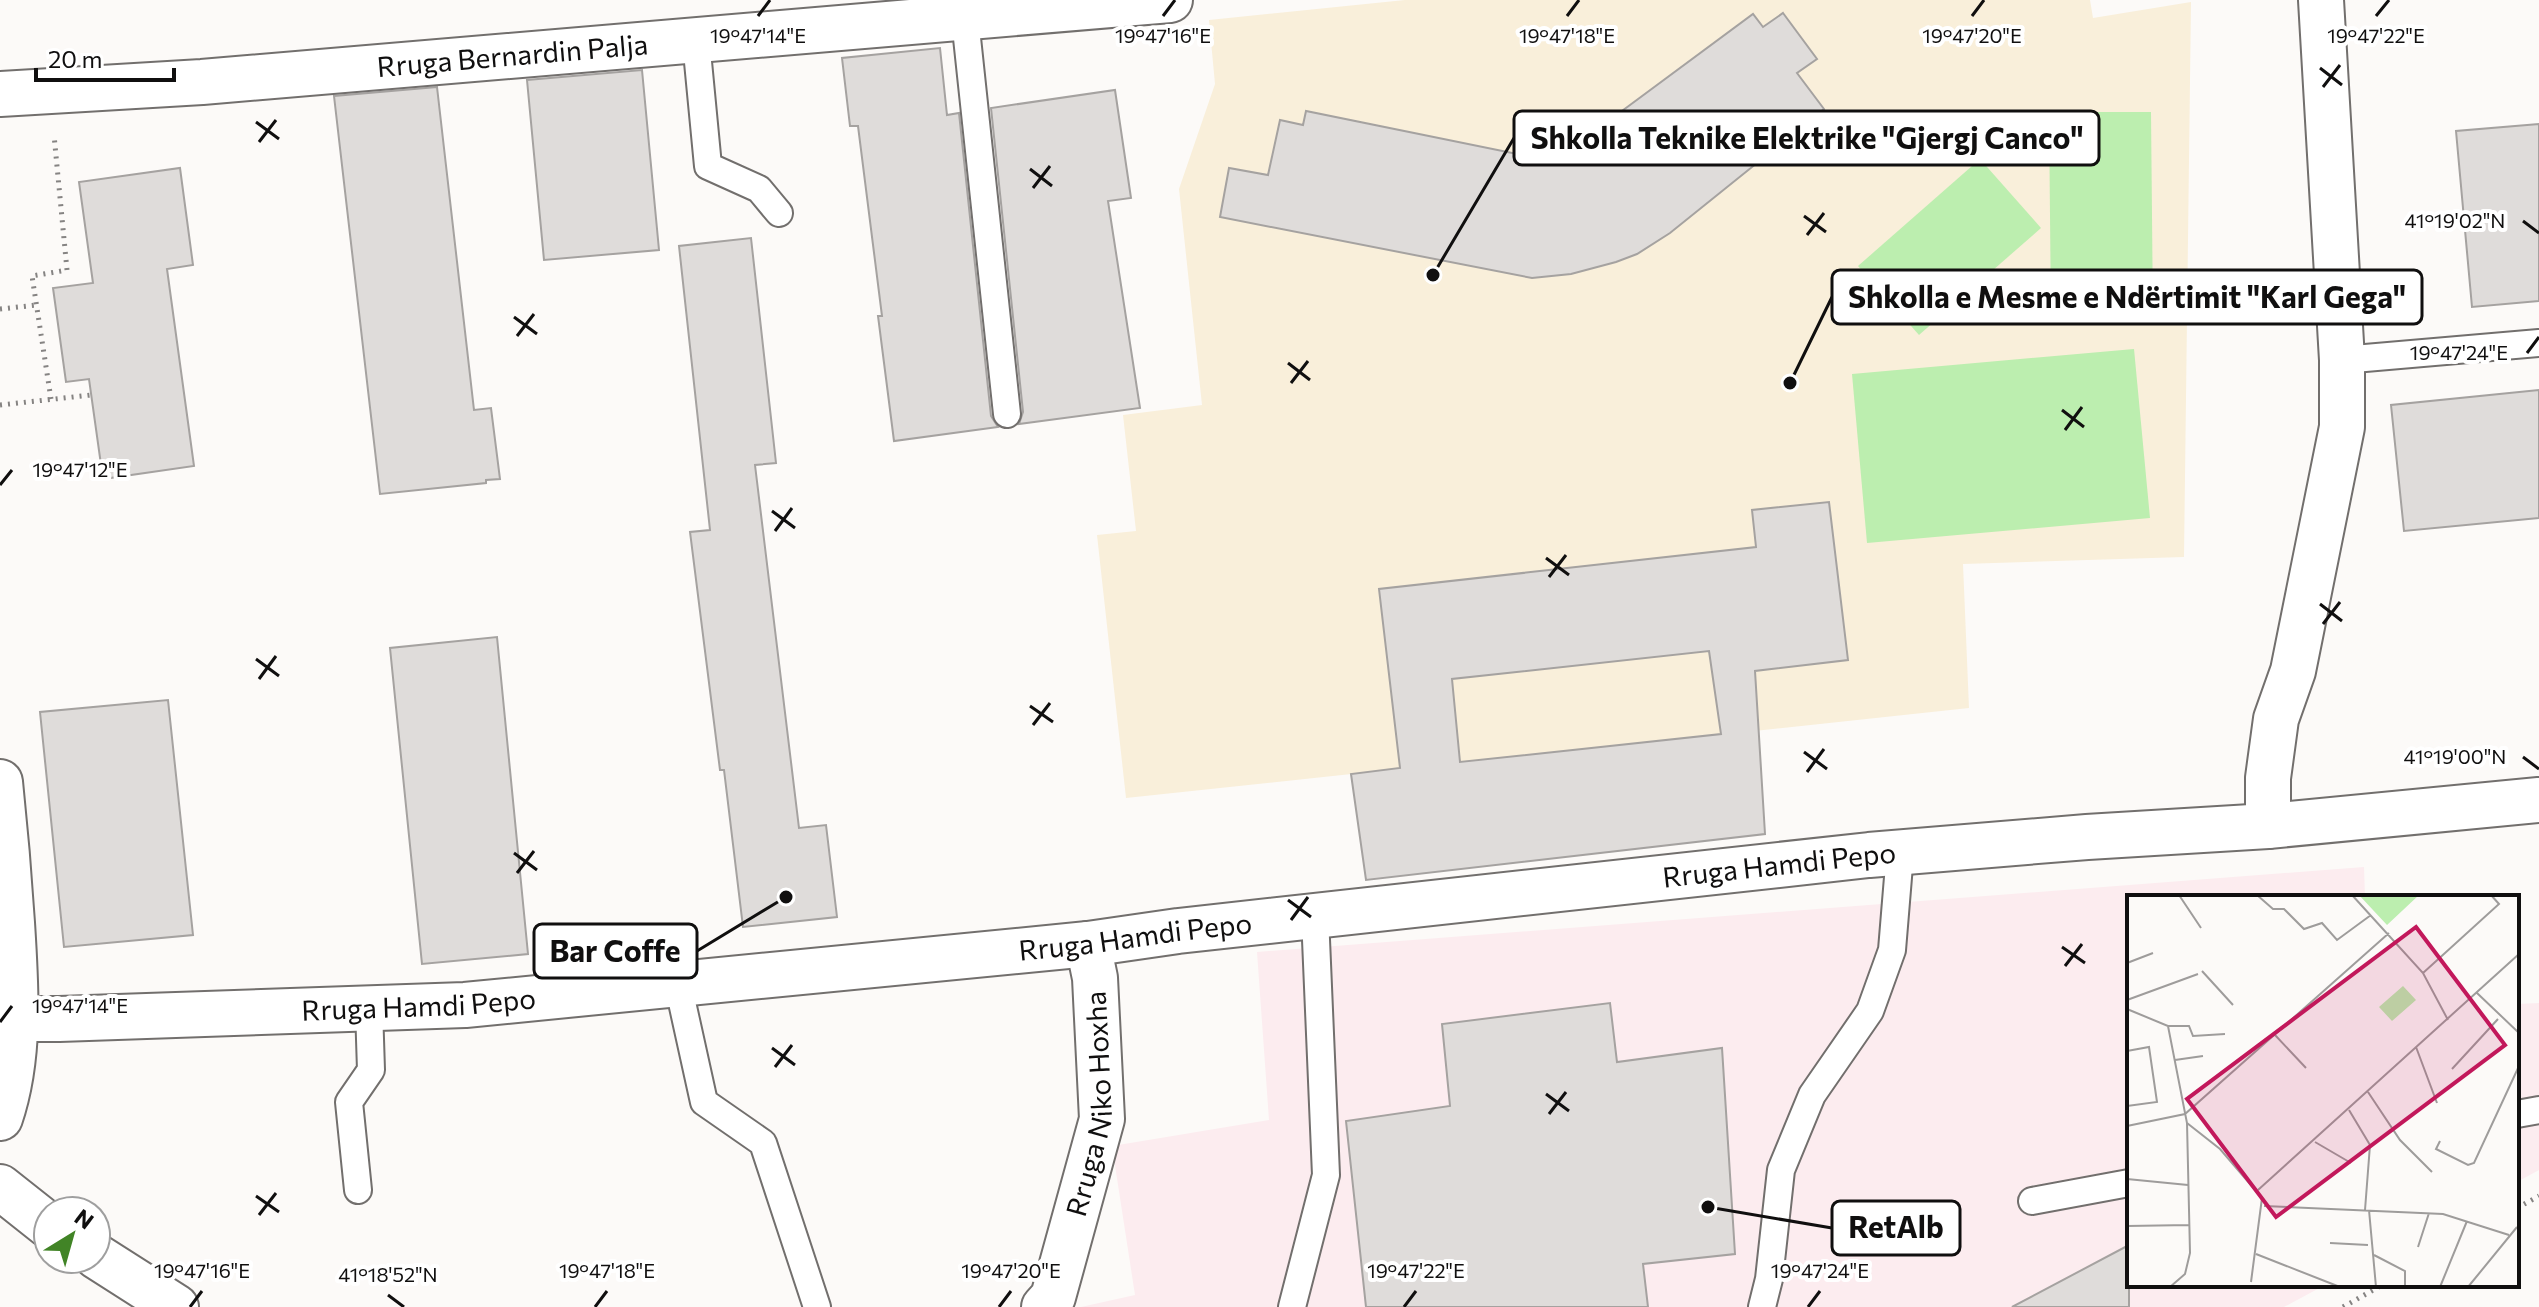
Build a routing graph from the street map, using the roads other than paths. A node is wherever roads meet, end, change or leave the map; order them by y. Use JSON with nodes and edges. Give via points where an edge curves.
{"nodes":[{"id":1,"x":1170,"y":0,"type":"edge"},
{"id":2,"x":2321,"y":0,"type":"edge"},
{"id":3,"x":965,"y":19,"type":"junction"},
{"id":4,"x":696,"y":41,"type":"junction"},
{"id":5,"x":0,"y":94,"type":"edge"},
{"id":6,"x":779,"y":213,"type":"dead end"},
{"id":7,"x":2539,"y":343,"type":"edge"},
{"id":8,"x":2342,"y":360,"type":"junction"},
{"id":9,"x":1007,"y":414,"type":"dead end"},
{"id":10,"x":0,"y":782,"type":"edge"},
{"id":11,"x":2539,"y":800,"type":"edge"},
{"id":12,"x":2268,"y":826,"type":"junction"},
{"id":13,"x":1900,"y":853,"type":"junction"},
{"id":14,"x":1315,"y":916,"type":"junction"},
{"id":15,"x":1088,"y":944,"type":"junction"},
{"id":16,"x":678,"y":984,"type":"junction"},
{"id":17,"x":369,"y":1008,"type":"junction"},
{"id":18,"x":15,"y":1019,"type":"junction"},
{"id":19,"x":2539,"y":1110,"type":"edge"},
{"id":20,"x":2519,"y":1114,"type":"edge"},
{"id":21,"x":0,"y":1118,"type":"edge"},
{"id":22,"x":2127,"y":1183,"type":"edge"},
{"id":23,"x":0,"y":1187,"type":"edge"},
{"id":24,"x":358,"y":1190,"type":"dead end"},
{"id":25,"x":2032,"y":1201,"type":"dead end"},
{"id":26,"x":32,"y":1212,"type":"edge"},
{"id":27,"x":112,"y":1266,"type":"edge"},
{"id":28,"x":176,"y":1307,"type":"edge"},
{"id":29,"x":817,"y":1307,"type":"edge"},
{"id":30,"x":1044,"y":1307,"type":"edge"},
{"id":31,"x":1292,"y":1307,"type":"edge"},
{"id":32,"x":1762,"y":1307,"type":"edge"}],
"edges":[{"from":1,"to":3,"type":"street","name":"Rruga Bernardin Palja"},
{"from":2,"to":8,"type":"street"},
{"from":3,"to":4,"type":"street","name":"Rruga Bernardin Palja"},
{"from":3,"to":9,"type":"lane"},
{"from":4,"to":5,"type":"street","name":"Rruga Bernardin Palja"},
{"from":4,"to":6,"type":"lane","via":[[708,166],[759,189]]},
{"from":7,"to":8,"type":"lane"},
{"from":8,"to":12,"type":"street","via":[[2342,427],[2293,671],[2276,719]]},
{"from":10,"to":18,"type":"street"},
{"from":11,"to":12,"type":"street","name":"Rruga Hamdi Pepo"},
{"from":12,"to":13,"type":"street","name":"Rruga Hamdi Pepo"},
{"from":13,"to":14,"type":"street","name":"Rruga Hamdi Pepo"},
{"from":13,"to":32,"type":"lane","via":[[1892,950],[1870,1011],[1812,1095],[1781,1170]]},
{"from":14,"to":15,"type":"street","name":"Rruga Hamdi Pepo"},
{"from":14,"to":31,"type":"lane","via":[[1326,1175]]},
{"from":15,"to":16,"type":"street","name":"Rruga Hamdi Pepo"},
{"from":15,"to":30,"type":"street","name":"Rruga Niko Hoxha","via":[[1095,978],[1102,1119],[1053,1297]]},
{"from":16,"to":17,"type":"street","name":"Rruga Hamdi Pepo","via":[[465,1005]]},
{"from":16,"to":29,"type":"lane","via":[[704,1102],[763,1143]]},
{"from":17,"to":18,"type":"street","name":"Rruga Hamdi Pepo"},
{"from":17,"to":24,"type":"lane","via":[[371,1070],[349,1102]]},
{"from":18,"to":21,"type":"street"},
{"from":19,"to":20,"type":"lane"},
{"from":22,"to":25,"type":"lane"},
{"from":23,"to":26,"type":"street"},
{"from":27,"to":28,"type":"street"}]}
